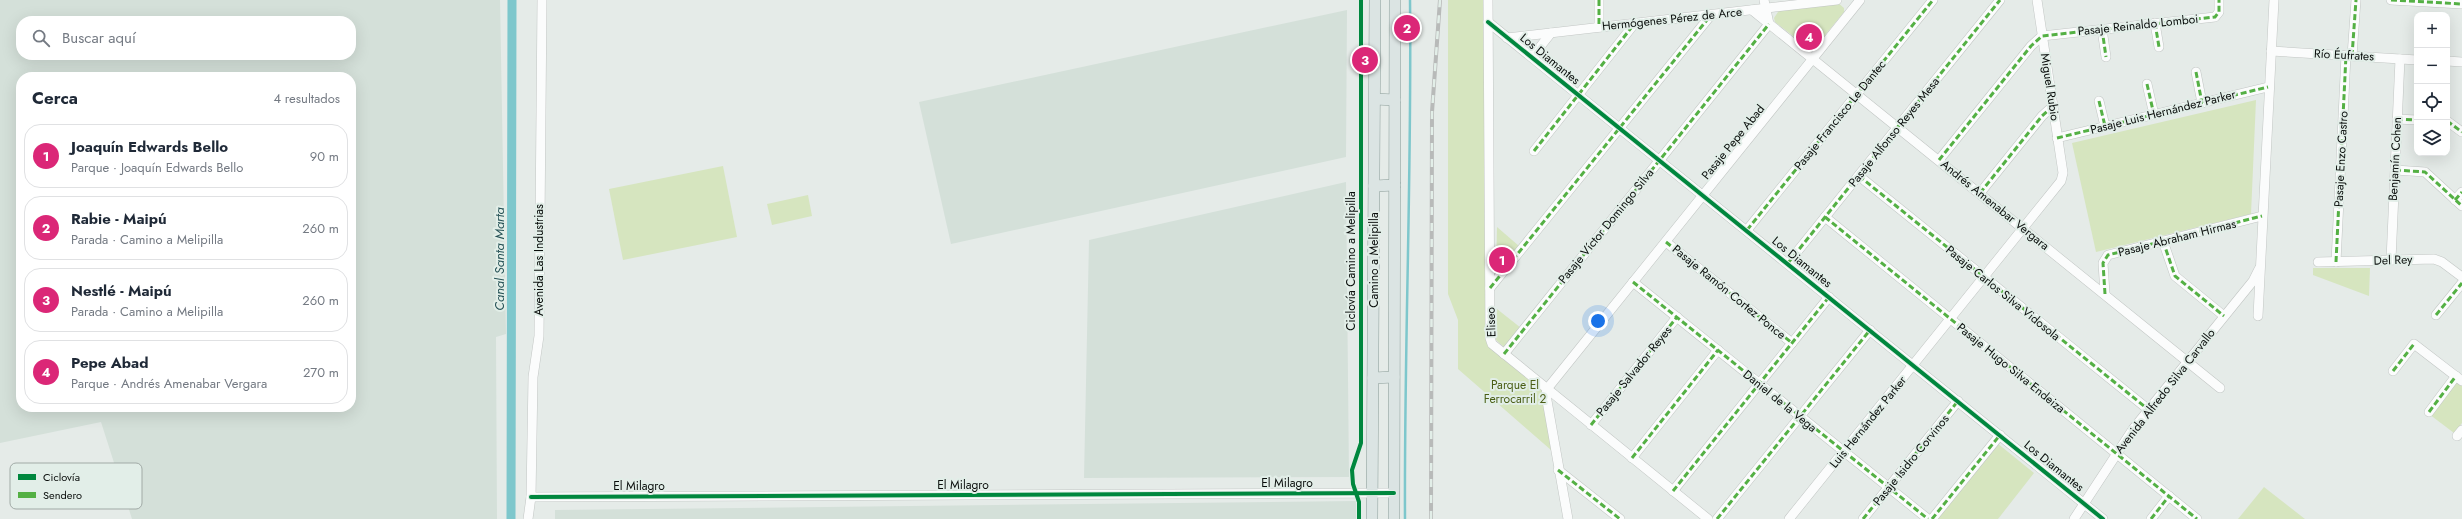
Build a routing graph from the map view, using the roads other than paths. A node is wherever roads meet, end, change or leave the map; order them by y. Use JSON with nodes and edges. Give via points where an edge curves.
{"nodes":[{"id":1,"x":542,"y":0,"type":"edge"},
{"id":2,"x":1375,"y":0,"type":"edge"},
{"id":3,"x":1395,"y":0,"type":"edge"},
{"id":4,"x":1488,"y":0,"type":"edge"},
{"id":5,"x":1599,"y":0,"type":"edge"},
{"id":6,"x":1837,"y":0,"type":"edge"},
{"id":7,"x":1860,"y":0,"type":"edge"},
{"id":8,"x":1933,"y":0,"type":"edge"},
{"id":9,"x":2000,"y":0,"type":"edge"},
{"id":10,"x":2037,"y":0,"type":"edge"},
{"id":11,"x":2219,"y":0,"type":"edge"},
{"id":12,"x":2274,"y":0,"type":"edge"},
{"id":13,"x":2356,"y":0,"type":"edge"},
{"id":14,"x":2391,"y":0,"type":"edge"},
{"id":15,"x":1764,"y":4,"type":"edge"},
{"id":16,"x":2462,"y":4,"type":"edge"},
{"id":17,"x":1752,"y":10,"type":"junction"},
{"id":18,"x":1711,"y":15,"type":"junction"},
{"id":19,"x":1488,"y":22,"type":"junction"},
{"id":20,"x":1635,"y":23,"type":"junction"},
{"id":21,"x":2156,"y":23,"type":"junction"},
{"id":22,"x":1769,"y":24,"type":"junction"},
{"id":23,"x":1600,"y":27,"type":"junction"},
{"id":24,"x":2102,"y":29,"type":"junction"},
{"id":25,"x":1551,"y":33,"type":"junction"},
{"id":26,"x":2042,"y":36,"type":"junction"},
{"id":27,"x":1507,"y":38,"type":"junction"},
{"id":28,"x":2159,"y":47,"type":"dead end"},
{"id":29,"x":2271,"y":51,"type":"junction"},
{"id":30,"x":2349,"y":56,"type":"junction"},
{"id":31,"x":1532,"y":57,"type":"junction"},
{"id":32,"x":2106,"y":57,"type":"dead end"},
{"id":33,"x":1813,"y":59,"type":"junction"},
{"id":34,"x":2400,"y":59,"type":"junction"},
{"id":35,"x":2414,"y":60,"type":"edge"},
{"id":36,"x":2450,"y":61,"type":"edge"},
{"id":37,"x":2462,"y":62,"type":"edge"},
{"id":38,"x":2196,"y":72,"type":"dead end"},
{"id":39,"x":2146,"y":84,"type":"dead end"},
{"id":40,"x":2268,"y":87,"type":"junction"},
{"id":41,"x":1857,"y":94,"type":"junction"},
{"id":42,"x":1578,"y":95,"type":"junction"},
{"id":43,"x":1375,"y":99,"type":"junction"},
{"id":44,"x":1395,"y":100,"type":"junction"},
{"id":45,"x":2099,"y":101,"type":"dead end"},
{"id":46,"x":2202,"y":103,"type":"junction"},
{"id":47,"x":2053,"y":106,"type":"junction"},
{"id":48,"x":2154,"y":114,"type":"junction"},
{"id":49,"x":2397,"y":118,"type":"junction"},
{"id":50,"x":2414,"y":120,"type":"edge"},
{"id":51,"x":2450,"y":123,"type":"edge"},
{"id":52,"x":2105,"y":126,"type":"junction"},
{"id":53,"x":1898,"y":127,"type":"junction"},
{"id":54,"x":1620,"y":128,"type":"junction"},
{"id":55,"x":2462,"y":132,"type":"edge"},
{"id":56,"x":2057,"y":138,"type":"junction"},
{"id":57,"x":1534,"y":151,"type":"dead end"},
{"id":58,"x":1659,"y":160,"type":"junction"},
{"id":59,"x":1939,"y":160,"type":"junction"},
{"id":60,"x":2395,"y":170,"type":"junction"},
{"id":61,"x":2063,"y":174,"type":"joint"},
{"id":62,"x":1858,"y":176,"type":"junction"},
{"id":63,"x":1395,"y":185,"type":"junction"},
{"id":64,"x":1374,"y":186,"type":"junction"},
{"id":65,"x":2462,"y":192,"type":"edge"},
{"id":66,"x":1980,"y":193,"type":"junction"},
{"id":67,"x":1703,"y":195,"type":"junction"},
{"id":68,"x":2455,"y":200,"type":"junction"},
{"id":69,"x":2462,"y":206,"type":"edge"},
{"id":70,"x":2262,"y":216,"type":"junction"},
{"id":71,"x":1825,"y":217,"type":"junction"},
{"id":72,"x":2024,"y":228,"type":"junction"},
{"id":73,"x":1747,"y":230,"type":"junction"},
{"id":74,"x":2163,"y":241,"type":"junction"},
{"id":75,"x":1666,"y":242,"type":"junction"},
{"id":76,"x":2391,"y":260,"type":"junction"},
{"id":77,"x":2318,"y":262,"type":"dead end"},
{"id":78,"x":2336,"y":262,"type":"junction"},
{"id":79,"x":1788,"y":264,"type":"junction"},
{"id":80,"x":2260,"y":266,"type":"junction"},
{"id":81,"x":1985,"y":277,"type":"junction"},
{"id":82,"x":2462,"y":277,"type":"edge"},
{"id":83,"x":1633,"y":282,"type":"junction"},
{"id":84,"x":2462,"y":283,"type":"edge"},
{"id":85,"x":1490,"y":288,"type":"junction"},
{"id":86,"x":2104,"y":294,"type":"junction"},
{"id":87,"x":1829,"y":297,"type":"junction"},
{"id":88,"x":2436,"y":315,"type":"dead end"},
{"id":89,"x":2224,"y":316,"type":"junction"},
{"id":90,"x":2258,"y":316,"type":"dead end"},
{"id":91,"x":1677,"y":317,"type":"junction"},
{"id":92,"x":1951,"y":319,"type":"junction"},
{"id":93,"x":1870,"y":330,"type":"junction"},
{"id":94,"x":1792,"y":343,"type":"junction"},
{"id":95,"x":1718,"y":350,"type":"junction"},
{"id":96,"x":1504,"y":354,"type":"junction"},
{"id":97,"x":2187,"y":360,"type":"junction"},
{"id":98,"x":1914,"y":365,"type":"junction"},
{"id":99,"x":2393,"y":372,"type":"dead end"},
{"id":100,"x":1394,"y":377,"type":"junction"},
{"id":101,"x":1373,"y":378,"type":"junction"},
{"id":102,"x":2459,"y":378,"type":"edge"},
{"id":103,"x":1759,"y":383,"type":"junction"},
{"id":104,"x":2220,"y":388,"type":"dead end"},
{"id":105,"x":1547,"y":389,"type":"junction"},
{"id":106,"x":1958,"y":401,"type":"junction"},
{"id":107,"x":2148,"y":410,"type":"junction"},
{"id":108,"x":2429,"y":412,"type":"dead end"},
{"id":109,"x":1800,"y":416,"type":"junction"},
{"id":110,"x":1591,"y":425,"type":"junction"},
{"id":111,"x":2000,"y":435,"type":"junction"},
{"id":112,"x":1844,"y":452,"type":"junction"},
{"id":113,"x":2116,"y":454,"type":"junction"},
{"id":114,"x":1632,"y":458,"type":"junction"},
{"id":115,"x":1558,"y":470,"type":"junction"},
{"id":116,"x":1888,"y":487,"type":"junction"},
{"id":117,"x":1673,"y":491,"type":"junction"},
{"id":118,"x":1373,"y":493,"type":"junction"},
{"id":119,"x":1394,"y":493,"type":"junction"},
{"id":120,"x":2169,"y":496,"type":"junction"},
{"id":121,"x":531,"y":497,"type":"junction"},
{"id":122,"x":2085,"y":504,"type":"junction"},
{"id":123,"x":528,"y":519,"type":"edge"},
{"id":124,"x":1372,"y":519,"type":"edge"},
{"id":125,"x":1394,"y":519,"type":"edge"},
{"id":126,"x":1568,"y":519,"type":"edge"},
{"id":127,"x":1620,"y":519,"type":"edge"},
{"id":128,"x":1708,"y":519,"type":"edge"},
{"id":129,"x":1717,"y":519,"type":"edge"},
{"id":130,"x":1789,"y":519,"type":"edge"},
{"id":131,"x":1863,"y":519,"type":"edge"},
{"id":132,"x":1928,"y":519,"type":"edge"},
{"id":133,"x":1932,"y":519,"type":"edge"},
{"id":134,"x":2074,"y":519,"type":"edge"},
{"id":135,"x":2103,"y":519,"type":"edge"},
{"id":136,"x":2151,"y":519,"type":"edge"},
{"id":137,"x":2197,"y":519,"type":"edge"}],
"edges":[{"from":1,"to":121,"type":"street","name":"Avenida Las Industrias","via":[[539,336],[532,377]]},
{"from":2,"to":43,"type":"main road","name":"Camino a Melipilla"},
{"from":3,"to":44,"type":"main road","name":"Camino a Melipilla"},
{"from":4,"to":19,"type":"street","name":"Eliseo"},
{"from":5,"to":23,"type":"street"},
{"from":6,"to":15,"type":"street","name":"Hermógenes Pérez de Arce"},
{"from":7,"to":33,"type":"street","name":"Pasaje Pepe Abad"},
{"from":8,"to":41,"type":"street","name":"Pasaje Francisco Le Dantec"},
{"from":9,"to":53,"type":"street","name":"Pasaje Alfonso Reyes Mesa"},
{"from":10,"to":26,"type":"street","name":"Miguel Rubio"},
{"from":11,"to":21,"type":"street","name":"Pasaje Reinaldo Lomboi","via":[[2219,12],[2215,17]]},
{"from":12,"to":29,"type":"street","name":"Avenida Alfredo Silva Carvallo"},
{"from":13,"to":30,"type":"street","name":"Pasaje Enzo Castro"},
{"from":14,"to":16,"type":"street"},
{"from":15,"to":17,"type":"street","name":"Hermógenes Pérez de Arce"},
{"from":15,"to":22,"type":"street"},
{"from":17,"to":18,"type":"street","name":"Hermógenes Pérez de Arce"},
{"from":17,"to":22,"type":"street","name":"Andrés Amenabar Vergara"},
{"from":18,"to":20,"type":"street","name":"Hermógenes Pérez de Arce"},
{"from":18,"to":54,"type":"street"},
{"from":19,"to":27,"type":"street","name":"Los Diamantes"},
{"from":19,"to":85,"type":"street","name":"Eliseo"},
{"from":20,"to":23,"type":"street","name":"Hermógenes Pérez de Arce"},
{"from":20,"to":42,"type":"street"},
{"from":21,"to":24,"type":"street","name":"Pasaje Reinaldo Lomboi"},
{"from":21,"to":28,"type":"street"},
{"from":22,"to":33,"type":"street","name":"Andrés Amenabar Vergara"},
{"from":22,"to":58,"type":"street","name":"Pasaje Víctor Domingo Silva"},
{"from":23,"to":25,"type":"street","name":"Hermógenes Pérez de Arce"},
{"from":24,"to":26,"type":"street","name":"Pasaje Reinaldo Lomboi"},
{"from":24,"to":32,"type":"street"},
{"from":25,"to":27,"type":"street","name":"Hermógenes Pérez de Arce"},
{"from":25,"to":31,"type":"street"},
{"from":26,"to":47,"type":"street","name":"Miguel Rubio"},
{"from":26,"to":59,"type":"street","via":[[2031,46]]},
{"from":27,"to":31,"type":"street","name":"Los Diamantes"},
{"from":29,"to":30,"type":"street","name":"Río Éufrates"},
{"from":29,"to":40,"type":"street","name":"Avenida Alfredo Silva Carvallo"},
{"from":30,"to":34,"type":"street","name":"Río Éufrates"},
{"from":30,"to":78,"type":"street","name":"Pasaje Enzo Castro"},
{"from":31,"to":42,"type":"street","name":"Los Diamantes"},
{"from":33,"to":41,"type":"street","name":"Andrés Amenabar Vergara"},
{"from":33,"to":67,"type":"street","name":"Pasaje Pepe Abad"},
{"from":34,"to":35,"type":"street","name":"Río Éufrates"},
{"from":34,"to":49,"type":"street","name":"Benjamín Cohen"},
{"from":36,"to":37,"type":"street"},
{"from":38,"to":46,"type":"street"},
{"from":39,"to":48,"type":"street"},
{"from":40,"to":46,"type":"street","name":"Pasaje Luis Hernández Parker"},
{"from":40,"to":70,"type":"street","name":"Avenida Alfredo Silva Carvallo"},
{"from":41,"to":53,"type":"street","name":"Andrés Amenabar Vergara"},
{"from":41,"to":73,"type":"street","name":"Pasaje Francisco Le Dantec"},
{"from":42,"to":54,"type":"street","name":"Los Diamantes"},
{"from":42,"to":57,"type":"street"},
{"from":43,"to":44,"type":"main road"},
{"from":43,"to":64,"type":"main road","name":"Camino a Melipilla"},
{"from":44,"to":63,"type":"main road","name":"Camino a Melipilla"},
{"from":45,"to":52,"type":"street"},
{"from":46,"to":48,"type":"street","name":"Pasaje Luis Hernández Parker"},
{"from":47,"to":56,"type":"street","name":"Miguel Rubio"},
{"from":47,"to":66,"type":"street"},
{"from":48,"to":52,"type":"street","name":"Pasaje Luis Hernández Parker"},
{"from":49,"to":50,"type":"street"},
{"from":49,"to":60,"type":"street","name":"Benjamín Cohen"},
{"from":51,"to":55,"type":"street"},
{"from":52,"to":56,"type":"street","name":"Pasaje Luis Hernández Parker"},
{"from":53,"to":59,"type":"street","name":"Andrés Amenabar Vergara"},
{"from":53,"to":62,"type":"street","name":"Pasaje Alfonso Reyes Mesa"},
{"from":54,"to":58,"type":"street","name":"Los Diamantes"},
{"from":54,"to":85,"type":"street"},
{"from":56,"to":61,"type":"street","name":"Miguel Rubio"},
{"from":58,"to":67,"type":"street","name":"Los Diamantes"},
{"from":58,"to":96,"type":"street","name":"Pasaje Víctor Domingo Silva"},
{"from":59,"to":66,"type":"street","name":"Andrés Amenabar Vergara"},
{"from":60,"to":68,"type":"street","via":[[2425,172]]},
{"from":60,"to":76,"type":"street","name":"Benjamín Cohen"},
{"from":61,"to":72,"type":"street","name":"Luis Hernández Parker","via":[[2058,186]]},
{"from":62,"to":71,"type":"street","name":"Pasaje Alfonso Reyes Mesa"},
{"from":62,"to":81,"type":"street","name":"Pasaje Carlos Silva Vidosola"},
{"from":63,"to":64,"type":"main road"},
{"from":63,"to":100,"type":"main road","name":"Camino a Melipilla"},
{"from":64,"to":101,"type":"main road","name":"Camino a Melipilla"},
{"from":65,"to":68,"type":"street"},
{"from":66,"to":72,"type":"street","name":"Andrés Amenabar Vergara"},
{"from":67,"to":73,"type":"street","name":"Los Diamantes"},
{"from":67,"to":75,"type":"street","name":"Pasaje Pepe Abad"},
{"from":68,"to":69,"type":"street"},
{"from":70,"to":74,"type":"street","name":"Pasaje Abraham Hirmas"},
{"from":70,"to":80,"type":"street","name":"Avenida Alfredo Silva Carvallo"},
{"from":71,"to":79,"type":"street","name":"Pasaje Alfonso Reyes Mesa"},
{"from":71,"to":92,"type":"street","name":"Pasaje Hugo Silva Endeiza"},
{"from":72,"to":81,"type":"street","name":"Luis Hernández Parker"},
{"from":72,"to":86,"type":"street","name":"Andrés Amenabar Vergara"},
{"from":73,"to":79,"type":"street","name":"Los Diamantes"},
{"from":74,"to":86,"type":"street","name":"Pasaje Abraham Hirmas","via":[[2106,256],[2103,263]]},
{"from":74,"to":89,"type":"street","via":[[2175,276]]},
{"from":75,"to":83,"type":"street","name":"Pasaje Pepe Abad"},
{"from":75,"to":94,"type":"street","name":"Pasaje Ramón Cortez Ponce"},
{"from":76,"to":78,"type":"street","name":"Del Rey"},
{"from":76,"to":82,"type":"street","name":"Del Rey","via":[[2434,259]]},
{"from":77,"to":78,"type":"street","name":"Del Rey"},
{"from":79,"to":87,"type":"street","name":"Los Diamantes"},
{"from":80,"to":89,"type":"street","name":"Avenida Alfredo Silva Carvallo","via":[[2252,281]]},
{"from":80,"to":90,"type":"street","name":"Avenida Alfredo Silva Carvallo"},
{"from":81,"to":92,"type":"street","name":"Luis Hernández Parker"},
{"from":81,"to":107,"type":"street","name":"Pasaje Carlos Silva Vidosola"},
{"from":83,"to":91,"type":"street","name":"Daniel de la Vega"},
{"from":83,"to":105,"type":"street","name":"Pasaje Pepe Abad"},
{"from":84,"to":88,"type":"street"},
{"from":85,"to":96,"type":"street","name":"Eliseo","via":[[1490,338],[1492,344]]},
{"from":86,"to":97,"type":"street","name":"Andrés Amenabar Vergara"},
{"from":87,"to":93,"type":"street","name":"Los Diamantes"},
{"from":87,"to":94,"type":"street"},
{"from":89,"to":97,"type":"street","name":"Avenida Alfredo Silva Carvallo"},
{"from":91,"to":95,"type":"street","name":"Daniel de la Vega"},
{"from":91,"to":110,"type":"street","name":"Pasaje Salvador Reyes"},
{"from":92,"to":98,"type":"street","name":"Luis Hernández Parker"},
{"from":92,"to":113,"type":"street","name":"Pasaje Hugo Silva Endeiza"},
{"from":93,"to":98,"type":"street","name":"Los Diamantes"},
{"from":93,"to":109,"type":"street"},
{"from":94,"to":103,"type":"street"},
{"from":95,"to":103,"type":"street","name":"Daniel de la Vega"},
{"from":95,"to":114,"type":"street"},
{"from":96,"to":105,"type":"street","name":"Eliseo"},
{"from":97,"to":104,"type":"street","name":"Andrés Amenabar Vergara"},
{"from":97,"to":107,"type":"street","name":"Avenida Alfredo Silva Carvallo"},
{"from":98,"to":106,"type":"street","name":"Los Diamantes"},
{"from":98,"to":112,"type":"street","name":"Luis Hernández Parker"},
{"from":99,"to":102,"type":"street","via":[[2414,344]]},
{"from":100,"to":101,"type":"main road"},
{"from":100,"to":119,"type":"main road","name":"Camino a Melipilla"},
{"from":101,"to":118,"type":"main road","name":"Camino a Melipilla"},
{"from":102,"to":108,"type":"street"},
{"from":103,"to":109,"type":"street","name":"Daniel de la Vega"},
{"from":103,"to":117,"type":"street"},
{"from":105,"to":110,"type":"street","name":"Eliseo"},
{"from":105,"to":115,"type":"street"},
{"from":106,"to":111,"type":"street","name":"Los Diamantes"},
{"from":106,"to":116,"type":"street","name":"Pasaje Isidro Corvinos"},
{"from":107,"to":113,"type":"street","name":"Avenida Alfredo Silva Carvallo"},
{"from":109,"to":112,"type":"street","name":"Daniel de la Vega"},
{"from":109,"to":129,"type":"street"},
{"from":110,"to":114,"type":"street","name":"Eliseo"},
{"from":111,"to":122,"type":"street","name":"Los Diamantes"},
{"from":111,"to":133,"type":"street"},
{"from":112,"to":116,"type":"street","name":"Daniel de la Vega"},
{"from":112,"to":130,"type":"street","name":"Luis Hernández Parker"},
{"from":113,"to":120,"type":"street","name":"Pasaje Hugo Silva Endeiza"},
{"from":113,"to":122,"type":"street","name":"Avenida Alfredo Silva Carvallo"},
{"from":114,"to":117,"type":"street","name":"Eliseo"},
{"from":115,"to":126,"type":"street"},
{"from":115,"to":127,"type":"street"},
{"from":116,"to":131,"type":"street","name":"Pasaje Isidro Corvinos"},
{"from":116,"to":132,"type":"street","name":"Daniel de la Vega"},
{"from":117,"to":128,"type":"street","name":"Eliseo"},
{"from":118,"to":119,"type":"street","name":"El Milagro"},
{"from":118,"to":121,"type":"street","name":"El Milagro"},
{"from":118,"to":124,"type":"main road","name":"Camino a Melipilla"},
{"from":119,"to":125,"type":"main road","name":"Camino a Melipilla"},
{"from":120,"to":136,"type":"street"},
{"from":120,"to":137,"type":"street","name":"Pasaje Hugo Silva Endeiza"},
{"from":121,"to":123,"type":"street","name":"Avenida Las Industrias"},
{"from":122,"to":134,"type":"street","name":"Avenida Alfredo Silva Carvallo"},
{"from":122,"to":135,"type":"street","name":"Los Diamantes"}]}
